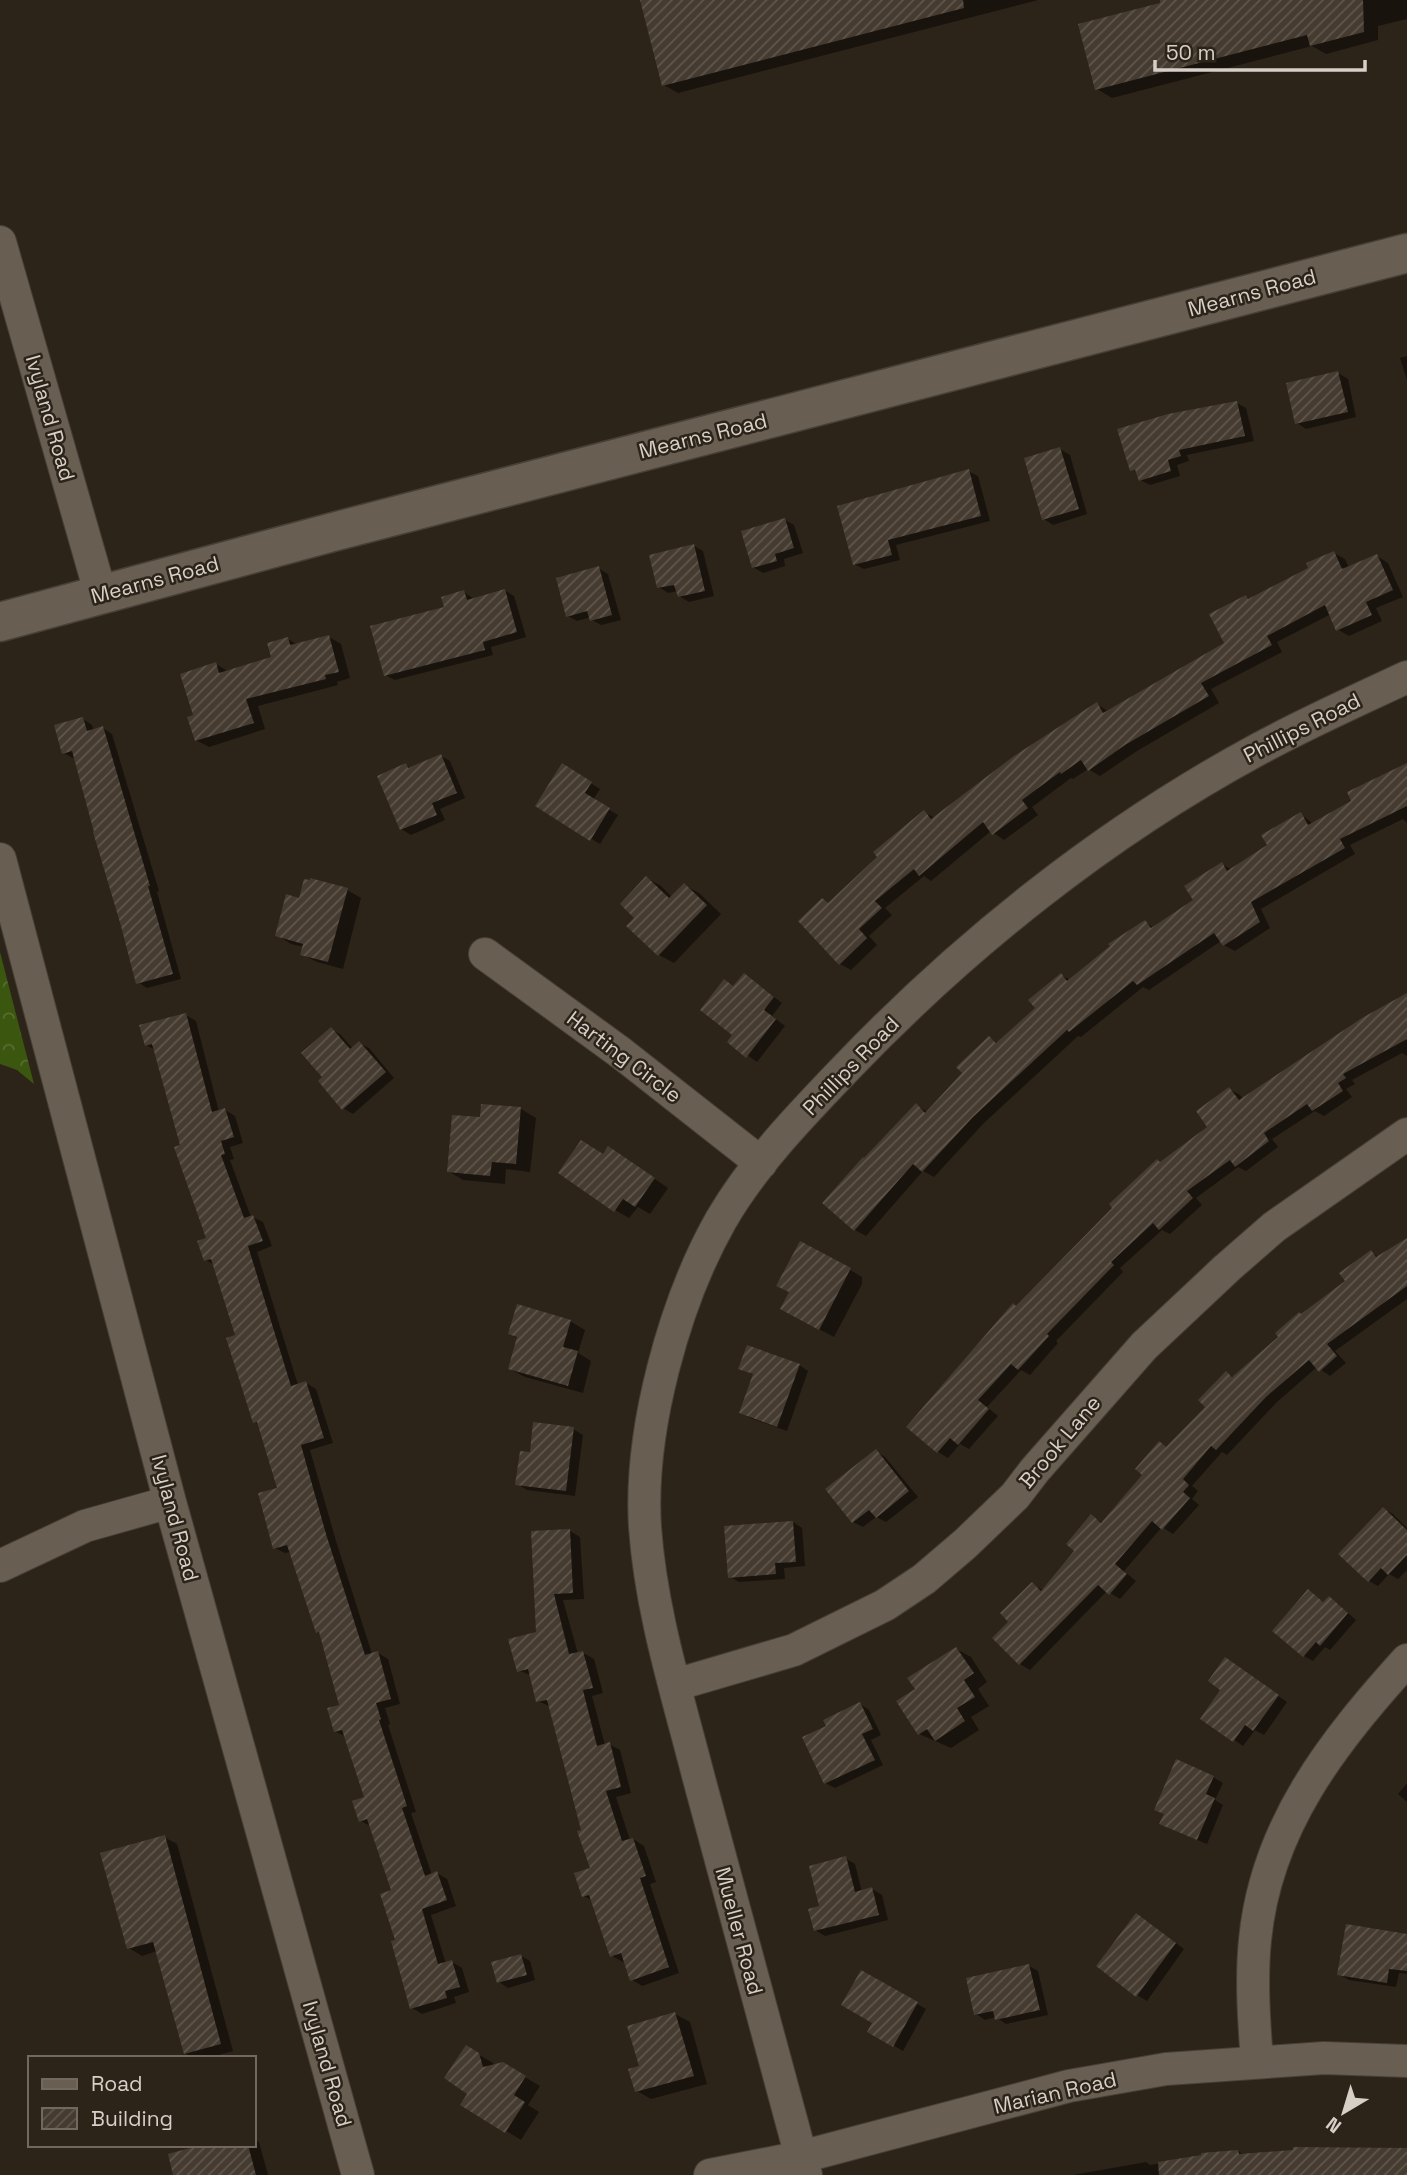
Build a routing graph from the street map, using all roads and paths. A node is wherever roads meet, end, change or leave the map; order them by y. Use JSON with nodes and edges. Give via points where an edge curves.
{"nodes":[{"id":1,"x":0,"y":242,"type":"edge"},
{"id":2,"x":1407,"y":253,"type":"edge"},
{"id":3,"x":101,"y":594,"type":"junction"},
{"id":4,"x":0,"y":622,"type":"edge"},
{"id":5,"x":1407,"y":677,"type":"edge"},
{"id":6,"x":0,"y":859,"type":"edge"},
{"id":7,"x":485,"y":954,"type":"dead end"},
{"id":8,"x":1407,"y":1134,"type":"edge"},
{"id":9,"x":761,"y":1163,"type":"junction"},
{"id":10,"x":170,"y":1502,"type":"junction"},
{"id":11,"x":0,"y":1566,"type":"edge"},
{"id":12,"x":1407,"y":1660,"type":"edge"},
{"id":13,"x":674,"y":1685,"type":"junction"},
{"id":14,"x":1407,"y":2061,"type":"edge"},
{"id":15,"x":1257,"y":2062,"type":"junction"},
{"id":16,"x":804,"y":2166,"type":"edge"},
{"id":17,"x":358,"y":2175,"type":"edge"},
{"id":18,"x":710,"y":2175,"type":"edge"}],
"edges":[{"from":1,"to":3,"type":"street","name":"Ivyland Road"},
{"from":2,"to":3,"type":"street","name":"Mearns Road"},
{"from":3,"to":4,"type":"street","name":"Mearns Road"},
{"from":5,"to":9,"type":"street","name":"Phillips Road","via":[[1254,751],[1181,794],[1017,911],[903,1012],[816,1099]]},
{"from":6,"to":10,"type":"street","name":"Ivyland Road"},
{"from":7,"to":9,"type":"street","name":"Harting Circle"},
{"from":8,"to":13,"type":"street","name":"Brook Lane","via":[[1274,1227],[1227,1268],[1120,1371],[1015,1496],[925,1579],[885,1605],[793,1650]]},
{"from":9,"to":13,"type":"street","name":"Phillips Road","via":[[724,1215],[698,1263],[673,1333],[654,1416],[644,1478],[645,1527],[653,1600]]},
{"from":10,"to":11,"type":"street","via":[[85,1526]]},
{"from":10,"to":17,"type":"street","name":"Ivyland Road"},
{"from":12,"to":15,"type":"street","via":[[1321,1764],[1273,1857],[1255,1940]]},
{"from":13,"to":16,"type":"street","name":"Mueller Road"},
{"from":14,"to":15,"type":"street","name":"Marian Road","via":[[1324,2058]]},
{"from":15,"to":16,"type":"street","name":"Marian Road","via":[[1167,2069],[1069,2086]]},
{"from":16,"to":18,"type":"street","name":"Marian Road"}]}
